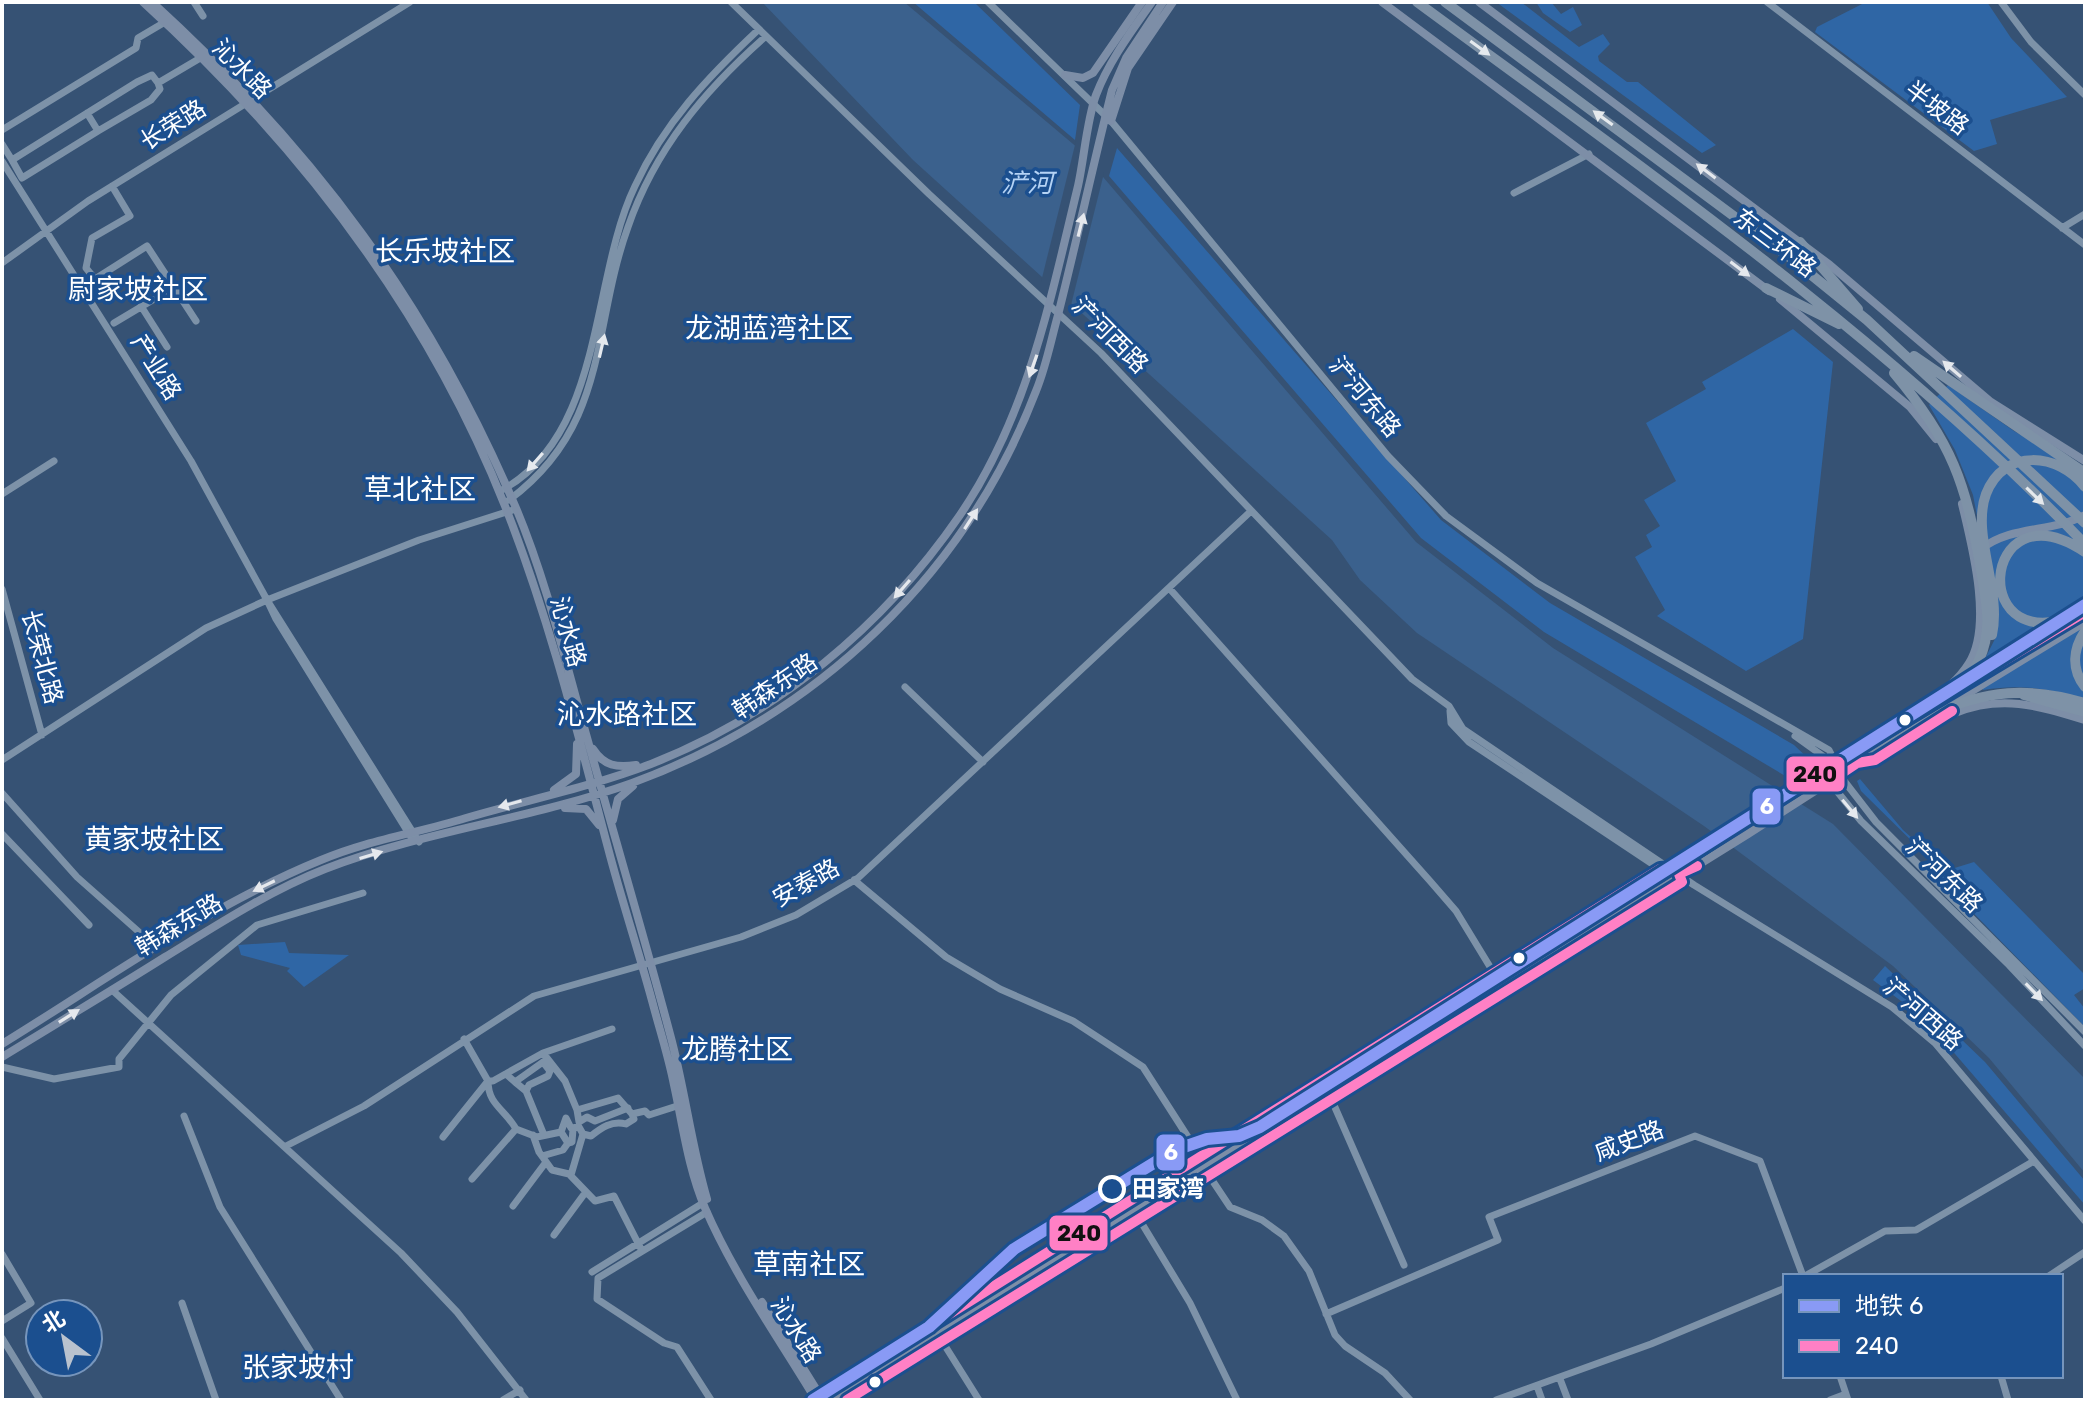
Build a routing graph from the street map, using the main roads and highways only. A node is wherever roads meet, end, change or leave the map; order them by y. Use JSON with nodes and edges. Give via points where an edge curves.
{"nodes":[{"id":1,"x":143,"y":2,"type":"edge"},
{"id":2,"x":152,"y":2,"type":"edge"},
{"id":3,"x":1142,"y":2,"type":"edge"},
{"id":4,"x":1152,"y":2,"type":"edge"},
{"id":5,"x":1163,"y":2,"type":"edge"},
{"id":6,"x":1173,"y":2,"type":"edge"},
{"id":7,"x":1382,"y":2,"type":"edge"},
{"id":8,"x":1417,"y":2,"type":"edge"},
{"id":9,"x":1445,"y":2,"type":"edge"},
{"id":10,"x":1479,"y":2,"type":"edge"},
{"id":11,"x":1142,"y":24,"type":"junction"},
{"id":12,"x":1065,"y":75,"type":"road end"},
{"id":13,"x":251,"y":101,"type":"junction"},
{"id":14,"x":1108,"y":118,"type":"junction"},
{"id":15,"x":1800,"y":242,"type":"junction"},
{"id":16,"x":1766,"y":288,"type":"junction"},
{"id":17,"x":1867,"y":320,"type":"junction"},
{"id":18,"x":1849,"y":329,"type":"junction"},
{"id":19,"x":1886,"y":337,"type":"junction"},
{"id":20,"x":1873,"y":348,"type":"junction"},
{"id":21,"x":2085,"y":461,"type":"edge"},
{"id":22,"x":2085,"y":470,"type":"edge"},
{"id":23,"x":2085,"y":487,"type":"edge"},
{"id":24,"x":509,"y":506,"type":"junction"},
{"id":25,"x":2085,"y":515,"type":"edge"},
{"id":26,"x":2085,"y":523,"type":"edge"},
{"id":27,"x":2085,"y":544,"type":"edge"},
{"id":28,"x":2085,"y":552,"type":"edge"},
{"id":29,"x":1971,"y":557,"type":"junction"},
{"id":30,"x":2085,"y":611,"type":"edge"},
{"id":31,"x":2084,"y":628,"type":"edge"},
{"id":32,"x":1975,"y":668,"type":"junction"},
{"id":33,"x":2009,"y":670,"type":"junction"},
{"id":34,"x":2085,"y":687,"type":"edge"},
{"id":35,"x":1985,"y":695,"type":"junction"},
{"id":36,"x":1968,"y":700,"type":"junction"},
{"id":37,"x":2085,"y":703,"type":"edge"},
{"id":38,"x":2085,"y":712,"type":"edge"},
{"id":39,"x":1936,"y":713,"type":"junction"},
{"id":40,"x":1913,"y":715,"type":"junction"},
{"id":41,"x":2085,"y":720,"type":"edge"},
{"id":42,"x":575,"y":723,"type":"junction"},
{"id":43,"x":584,"y":729,"type":"junction"},
{"id":44,"x":657,"y":761,"type":"junction"},
{"id":45,"x":655,"y":774,"type":"junction"},
{"id":46,"x":596,"y":782,"type":"junction"},
{"id":47,"x":598,"y":794,"type":"junction"},
{"id":48,"x":543,"y":795,"type":"junction"},
{"id":49,"x":541,"y":811,"type":"junction"},
{"id":50,"x":606,"y":839,"type":"junction"},
{"id":51,"x":616,"y":840,"type":"junction"},
{"id":52,"x":1672,"y":874,"type":"junction"},
{"id":53,"x":646,"y":964,"type":"junction"},
{"id":54,"x":2,"y":1044,"type":"edge"},
{"id":55,"x":2,"y":1057,"type":"edge"},
{"id":56,"x":1205,"y":1167,"type":"junction"},
{"id":57,"x":879,"y":1367,"type":"junction"},
{"id":58,"x":860,"y":1369,"type":"road end"},
{"id":59,"x":819,"y":1399,"type":"edge"},
{"id":60,"x":837,"y":1400,"type":"edge"}],
"edges":[{"from":1,"to":13,"type":"main road","name":"沁水路"},
{"from":2,"to":13,"type":"main road","name":"沁水路"},
{"from":3,"to":12,"type":"main road","via":[[1090,75]]},
{"from":4,"to":11,"type":"main road","name":"韩森东路"},
{"from":5,"to":11,"type":"main road","name":"韩森东路"},
{"from":6,"to":14,"type":"main road","via":[[1128,68]]},
{"from":7,"to":16,"type":"main road","one_way":true},
{"from":8,"to":18,"type":"highway","name":"东三环路","one_way":true,"via":[[1778,270]]},
{"from":17,"to":9,"type":"highway","name":"东三环路","one_way":true},
{"from":15,"to":10,"type":"main road","one_way":true},
{"from":11,"to":14,"type":"main road","name":"韩森东路"},
{"from":11,"to":44,"type":"main road","name":"韩森东路","one_way":true,"via":[[1120,49],[1093,102],[1089,142],[1025,388],[962,512],[874,620],[792,689],[714,736]]},
{"from":13,"to":24,"type":"main road","name":"沁水路","via":[[330,188],[394,278],[465,398]]},
{"from":45,"to":14,"type":"main road","name":"韩森东路","one_way":true,"via":[[793,701],[843,663],[915,593],[972,518],[1009,454],[1038,387]]},
{"from":15,"to":17,"type":"highway"},
{"from":21,"to":15,"type":"main road","one_way":true,"via":[[1991,402]]},
{"from":16,"to":18,"type":"highway"},
{"from":16,"to":29,"type":"main road","via":[[1925,424],[1960,495]]},
{"from":17,"to":19,"type":"highway","name":"东三环路"},
{"from":18,"to":20,"type":"highway","name":"东三环路"},
{"from":19,"to":22,"type":"highway"},
{"from":19,"to":26,"type":"highway","name":"东三环路"},
{"from":20,"to":27,"type":"highway","name":"东三环路","one_way":true},
{"from":20,"to":32,"type":"highway","via":[[1924,410],[1953,457],[1974,526],[1987,623]]},
{"from":23,"to":32,"type":"highway","via":[[2065,467],[2035,459],[2012,465],[1991,484],[1983,516],[1994,623]]},
{"from":24,"to":42,"type":"main road","name":"沁水路"},
{"from":24,"to":43,"type":"main road","name":"沁水路","via":[[541,580]]},
{"from":25,"to":29,"type":"main road","via":[[2004,536]]},
{"from":28,"to":30,"type":"highway","via":[[2059,536],[2025,537],[2010,548],[1998,582],[2005,603],[2024,620],[2053,624]]},
{"from":29,"to":40,"type":"main road","via":[[1981,622],[1974,653],[1958,677]]},
{"from":30,"to":39,"type":"main road"},
{"from":31,"to":33,"type":"main road"},
{"from":31,"to":34,"type":"highway","via":[[2075,661]]},
{"from":32,"to":39,"type":"highway"},
{"from":33,"to":36,"type":"main road"},
{"from":33,"to":39,"type":"main road"},
{"from":35,"to":36,"type":"highway"},
{"from":35,"to":37,"type":"highway","via":[[2034,691]]},
{"from":35,"to":38,"type":"highway","via":[[2030,696]]},
{"from":36,"to":39,"type":"highway"},
{"from":39,"to":40,"type":"main road"},
{"from":39,"to":41,"type":"main road","via":[[2003,701]]},
{"from":39,"to":52,"type":"main road","via":[[1694,868]]},
{"from":40,"to":52,"type":"main road","via":[[1687,856]]},
{"from":42,"to":46,"type":"main road","name":"沁水路"},
{"from":42,"to":48,"type":"main road","via":[[576,774]]},
{"from":43,"to":44,"type":"main road","via":[[604,762],[622,767]]},
{"from":43,"to":46,"type":"main road","name":"沁水路"},
{"from":44,"to":46,"type":"main road","name":"韩森东路"},
{"from":45,"to":47,"type":"main road","name":"韩森东路"},
{"from":45,"to":51,"type":"main road","via":[[618,799],[613,813]]},
{"from":46,"to":47,"type":"main road","name":"沁水路"},
{"from":46,"to":48,"type":"main road","name":"韩森东路"},
{"from":47,"to":49,"type":"main road","name":"韩森东路"},
{"from":47,"to":50,"type":"main road","name":"沁水路"},
{"from":47,"to":51,"type":"main road","name":"沁水路"},
{"from":48,"to":54,"type":"main road","name":"韩森东路","one_way":true,"via":[[354,847],[298,869]]},
{"from":49,"to":50,"type":"main road","via":[[586,809]]},
{"from":55,"to":49,"type":"main road","name":"韩森东路","one_way":true,"via":[[296,882],[328,868]]},
{"from":50,"to":53,"type":"main road","name":"沁水路"},
{"from":51,"to":53,"type":"main road","name":"沁水路"},
{"from":52,"to":56,"type":"main road","via":[[1496,977]]},
{"from":52,"to":56,"type":"main road","via":[[1330,1096]]},
{"from":53,"to":59,"type":"main road","name":"沁水路","via":[[689,1108],[694,1152],[709,1204]]},
{"from":53,"to":59,"type":"main road","name":"沁水路","via":[[686,1153],[705,1207],[749,1292]]},
{"from":56,"to":57,"type":"main road"},
{"from":56,"to":60,"type":"main road","via":[[1138,1216]]},
{"from":57,"to":58,"type":"main road"},
{"from":57,"to":59,"type":"main road"}]}
